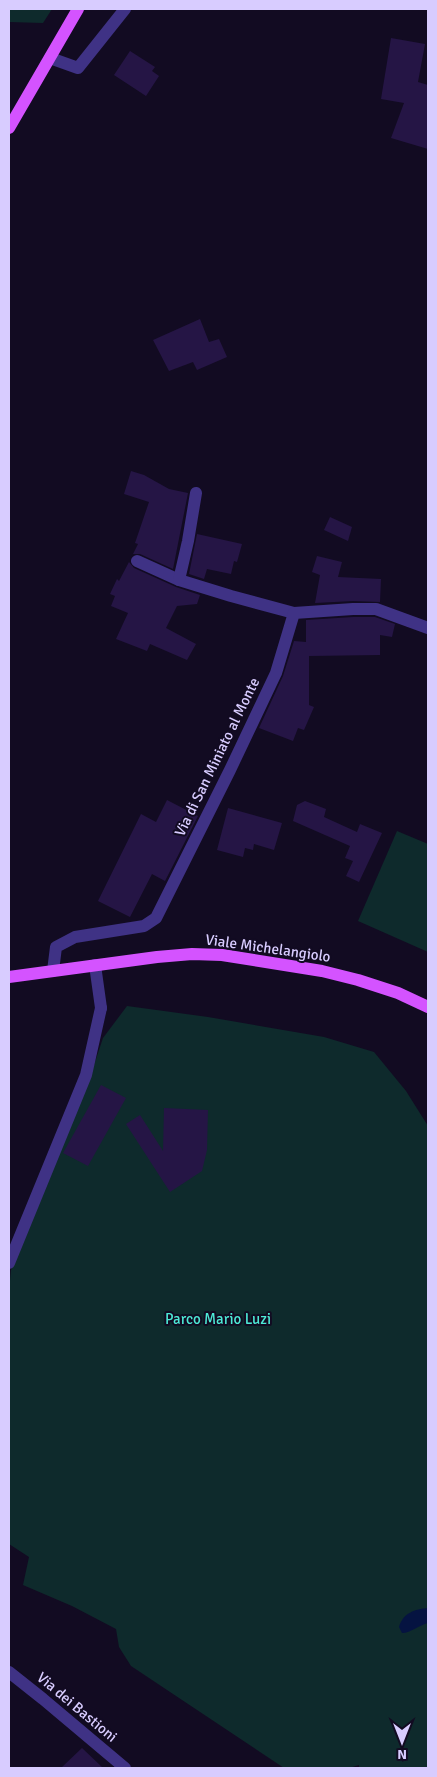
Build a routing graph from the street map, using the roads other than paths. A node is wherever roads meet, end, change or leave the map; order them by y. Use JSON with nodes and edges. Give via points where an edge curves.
{"nodes":[{"id":1,"x":78,"y":9,"type":"edge"},
{"id":2,"x":125,"y":9,"type":"edge"},
{"id":3,"x":50,"y":58,"type":"junction"},
{"id":4,"x":9,"y":128,"type":"edge"},
{"id":5,"x":196,"y":493,"type":"dead end"},
{"id":6,"x":137,"y":561,"type":"dead end"},
{"id":7,"x":179,"y":580,"type":"junction"},
{"id":8,"x":294,"y":613,"type":"junction"},
{"id":9,"x":428,"y":628,"type":"edge"},
{"id":10,"x":95,"y":965,"type":"junction"},
{"id":11,"x":53,"y":971,"type":"junction"},
{"id":12,"x":9,"y":977,"type":"edge"},
{"id":13,"x":428,"y":1007,"type":"edge"},
{"id":14,"x":9,"y":1263,"type":"edge"},
{"id":15,"x":9,"y":1672,"type":"edge"},
{"id":16,"x":125,"y":1768,"type":"edge"}],
"edges":[{"from":1,"to":3,"type":"main road"},
{"from":2,"to":3,"type":"street","via":[[78,68]]},
{"from":3,"to":4,"type":"main road"},
{"from":5,"to":7,"type":"street"},
{"from":6,"to":7,"type":"street"},
{"from":7,"to":8,"type":"street"},
{"from":8,"to":9,"type":"street","via":[[376,609]]},
{"from":8,"to":11,"type":"street","name":"Via di San Miniato al Monte","via":[[276,673],[156,918],[144,926],[74,938],[56,947]]},
{"from":10,"to":11,"type":"main road","name":"Viale Michelangiolo"},
{"from":10,"to":13,"type":"main road","name":"Viale Michelangiolo","via":[[192,954],[222,955],[358,980]]},
{"from":10,"to":14,"type":"street","via":[[101,1008],[86,1075]]},
{"from":11,"to":12,"type":"main road","name":"Viale Michelangiolo"},
{"from":15,"to":16,"type":"street","name":"Via dei Bastioni"}]}
